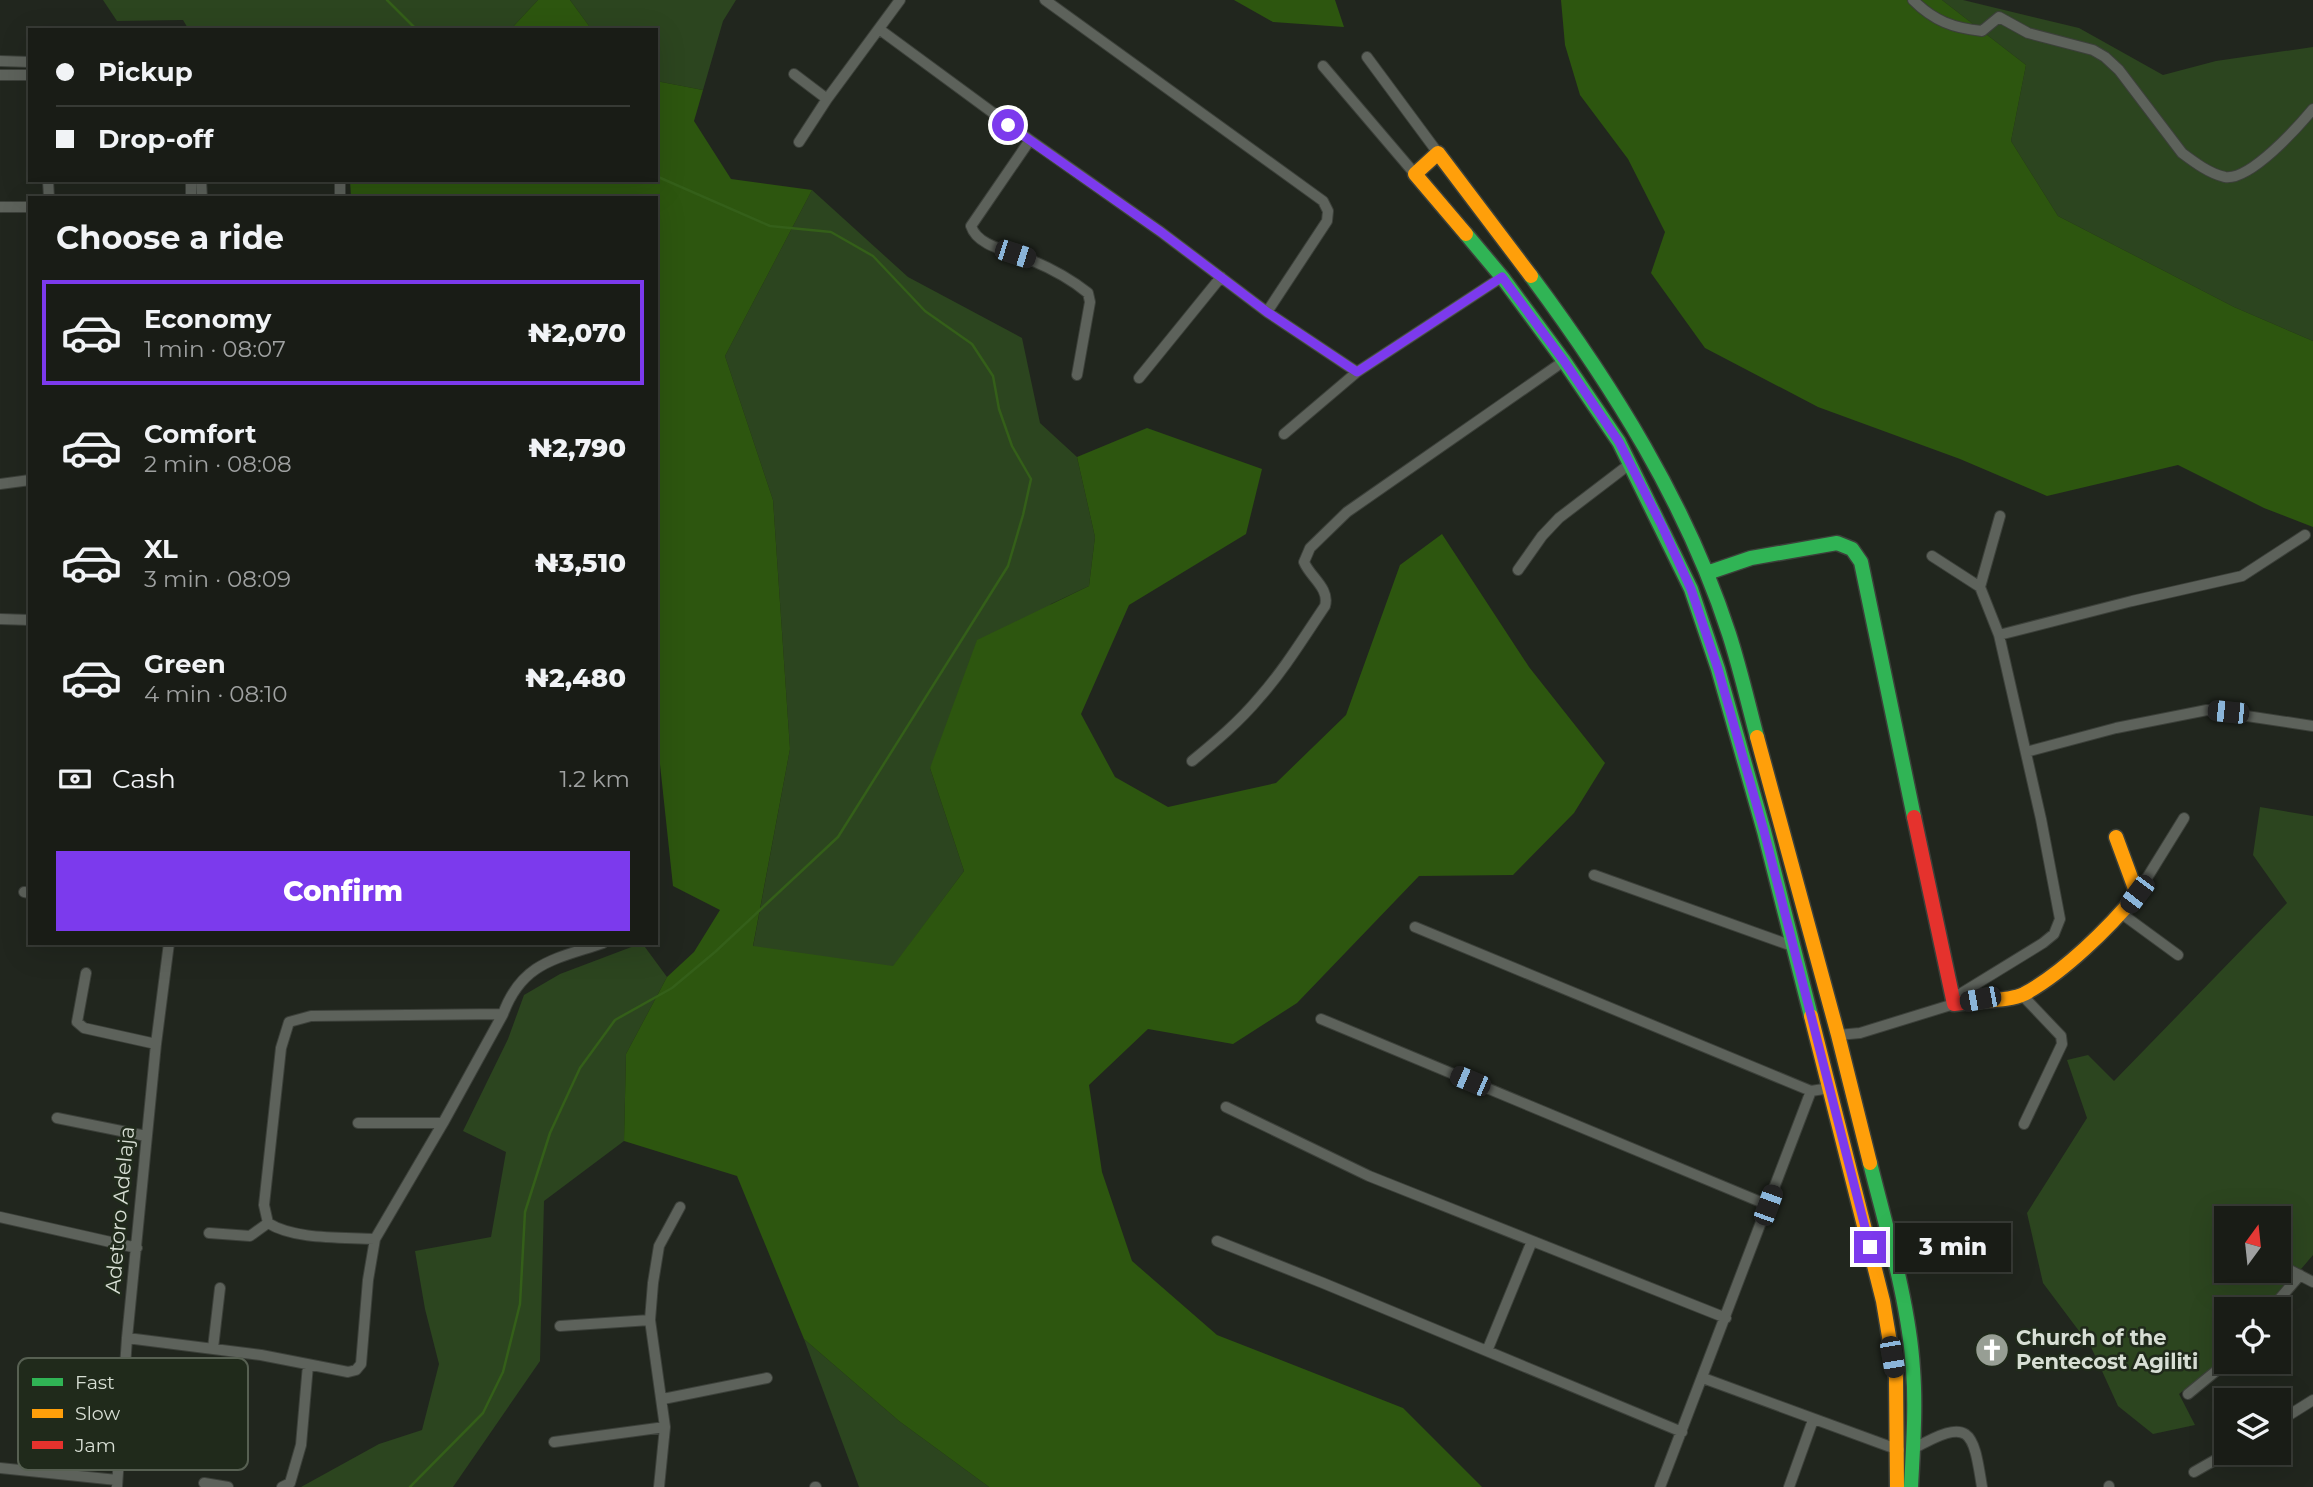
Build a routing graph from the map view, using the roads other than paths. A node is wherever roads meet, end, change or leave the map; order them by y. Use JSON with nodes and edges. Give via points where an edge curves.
{"nodes":[{"id":1,"x":900,"y":0,"type":"edge"},
{"id":2,"x":1913,"y":0,"type":"edge"},
{"id":3,"x":1052,"y":2,"type":"edge"},
{"id":4,"x":879,"y":29,"type":"junction"},
{"id":5,"x":1367,"y":57,"type":"dead end"},
{"id":6,"x":0,"y":61,"type":"edge"},
{"id":7,"x":28,"y":62,"type":"edge"},
{"id":8,"x":1323,"y":66,"type":"dead end"},
{"id":9,"x":794,"y":74,"type":"dead end"},
{"id":10,"x":0,"y":75,"type":"edge"},
{"id":11,"x":28,"y":75,"type":"edge"},
{"id":12,"x":827,"y":99,"type":"junction"},
{"id":13,"x":2313,"y":109,"type":"edge"},
{"id":14,"x":1030,"y":141,"type":"junction"},
{"id":15,"x":799,"y":142,"type":"dead end"},
{"id":16,"x":1438,"y":153,"type":"junction"},
{"id":17,"x":1415,"y":174,"type":"junction"},
{"id":18,"x":0,"y":207,"type":"edge"},
{"id":19,"x":28,"y":207,"type":"edge"},
{"id":20,"x":1221,"y":276,"type":"junction"},
{"id":21,"x":1502,"y":277,"type":"junction"},
{"id":22,"x":1267,"y":312,"type":"junction"},
{"id":23,"x":1564,"y":361,"type":"junction"},
{"id":24,"x":1357,"y":372,"type":"junction"},
{"id":25,"x":1077,"y":375,"type":"dead end"},
{"id":26,"x":1139,"y":379,"type":"dead end"},
{"id":27,"x":1284,"y":434,"type":"dead end"},
{"id":28,"x":1631,"y":463,"type":"junction"},
{"id":29,"x":28,"y":480,"type":"edge"},
{"id":30,"x":0,"y":484,"type":"edge"},
{"id":31,"x":2000,"y":516,"type":"dead end"},
{"id":32,"x":2305,"y":535,"type":"dead end"},
{"id":33,"x":1932,"y":556,"type":"dead end"},
{"id":34,"x":1518,"y":570,"type":"dead end"},
{"id":35,"x":1707,"y":573,"type":"junction"},
{"id":36,"x":1980,"y":587,"type":"junction"},
{"id":37,"x":0,"y":619,"type":"edge"},
{"id":38,"x":28,"y":620,"type":"edge"},
{"id":39,"x":1999,"y":635,"type":"junction"},
{"id":40,"x":2313,"y":726,"type":"edge"},
{"id":41,"x":2026,"y":752,"type":"junction"},
{"id":42,"x":1192,"y":761,"type":"dead end"},
{"id":43,"x":2185,"y":818,"type":"dead end"},
{"id":44,"x":2116,"y":837,"type":"dead end"},
{"id":45,"x":1594,"y":875,"type":"dead end"},
{"id":46,"x":2137,"y":894,"type":"junction"},
{"id":47,"x":2122,"y":914,"type":"junction"},
{"id":48,"x":1415,"y":928,"type":"dead end"},
{"id":49,"x":169,"y":945,"type":"edge"},
{"id":50,"x":598,"y":945,"type":"edge"},
{"id":51,"x":1795,"y":947,"type":"junction"},
{"id":52,"x":2178,"y":955,"type":"dead end"},
{"id":53,"x":86,"y":974,"type":"dead end"},
{"id":54,"x":1823,"y":978,"type":"junction"},
{"id":55,"x":1804,"y":982,"type":"junction"},
{"id":56,"x":2022,"y":995,"type":"junction"},
{"id":57,"x":1954,"y":1004,"type":"junction"},
{"id":58,"x":503,"y":1014,"type":"junction"},
{"id":59,"x":1321,"y":1019,"type":"dead end"},
{"id":60,"x":1838,"y":1035,"type":"junction"},
{"id":61,"x":156,"y":1044,"type":"junction"},
{"id":62,"x":1830,"y":1088,"type":"junction"},
{"id":63,"x":1811,"y":1091,"type":"junction"},
{"id":64,"x":1226,"y":1107,"type":"dead end"},
{"id":65,"x":57,"y":1118,"type":"dead end"},
{"id":66,"x":358,"y":1123,"type":"dead end"},
{"id":67,"x":443,"y":1123,"type":"junction"},
{"id":68,"x":2024,"y":1124,"type":"dead end"},
{"id":69,"x":146,"y":1136,"type":"junction"},
{"id":70,"x":1768,"y":1205,"type":"junction"},
{"id":71,"x":680,"y":1207,"type":"dead end"},
{"id":72,"x":0,"y":1217,"type":"edge"},
{"id":73,"x":268,"y":1223,"type":"junction"},
{"id":74,"x":209,"y":1233,"type":"dead end"},
{"id":75,"x":375,"y":1239,"type":"junction"},
{"id":76,"x":1217,"y":1241,"type":"dead end"},
{"id":77,"x":1532,"y":1241,"type":"junction"},
{"id":78,"x":137,"y":1248,"type":"junction"},
{"id":79,"x":2291,"y":1270,"type":"edge"},
{"id":80,"x":2300,"y":1275,"type":"junction"},
{"id":81,"x":2313,"y":1282,"type":"edge"},
{"id":82,"x":220,"y":1288,"type":"dead end"},
{"id":83,"x":2281,"y":1297,"type":"edge"},
{"id":84,"x":1726,"y":1318,"type":"junction"},
{"id":85,"x":650,"y":1320,"type":"junction"},
{"id":86,"x":559,"y":1326,"type":"dead end"},
{"id":87,"x":127,"y":1338,"type":"junction"},
{"id":88,"x":213,"y":1348,"type":"junction"},
{"id":89,"x":1488,"y":1351,"type":"junction"},
{"id":90,"x":126,"y":1358,"type":"edge"},
{"id":91,"x":308,"y":1365,"type":"junction"},
{"id":92,"x":2214,"y":1373,"type":"edge"},
{"id":93,"x":767,"y":1378,"type":"dead end"},
{"id":94,"x":1703,"y":1378,"type":"junction"},
{"id":95,"x":2188,"y":1394,"type":"dead end"},
{"id":96,"x":663,"y":1399,"type":"junction"},
{"id":97,"x":2313,"y":1400,"type":"edge"},
{"id":98,"x":2291,"y":1414,"type":"edge"},
{"id":99,"x":1813,"y":1420,"type":"junction"},
{"id":100,"x":665,"y":1427,"type":"junction"},
{"id":101,"x":1682,"y":1432,"type":"junction"},
{"id":102,"x":554,"y":1442,"type":"dead end"},
{"id":103,"x":1906,"y":1449,"type":"junction"},
{"id":104,"x":2214,"y":1461,"type":"edge"},
{"id":105,"x":0,"y":1468,"type":"edge"},
{"id":106,"x":2194,"y":1472,"type":"dead end"},
{"id":107,"x":204,"y":1483,"type":"dead end"},
{"id":108,"x":120,"y":1485,"type":"edge"},
{"id":109,"x":228,"y":1487,"type":"edge"},
{"id":110,"x":282,"y":1487,"type":"edge"},
{"id":111,"x":659,"y":1487,"type":"edge"},
{"id":112,"x":1660,"y":1487,"type":"edge"},
{"id":113,"x":1789,"y":1487,"type":"edge"},
{"id":114,"x":1897,"y":1487,"type":"edge"},
{"id":115,"x":1911,"y":1487,"type":"edge"},
{"id":116,"x":1982,"y":1487,"type":"edge"}],
"edges":[{"from":1,"to":4,"type":"street"},
{"from":2,"to":13,"type":"street","via":[[1942,23],[1959,29],[1982,31],[1999,17],[2028,33],[2105,57],[2182,153],[2227,177],[2244,173]]},
{"from":3,"to":22,"type":"street","via":[[1323,201],[1327,221]]},
{"from":4,"to":12,"type":"street"},
{"from":4,"to":14,"type":"street"},
{"from":5,"to":16,"type":"street"},
{"from":6,"to":7,"type":"street"},
{"from":8,"to":17,"type":"street"},
{"from":9,"to":12,"type":"street"},
{"from":10,"to":11,"type":"street"},
{"from":12,"to":15,"type":"street"},
{"from":14,"to":20,"type":"street"},
{"from":14,"to":25,"type":"street","via":[[971,226],[978,237],[1030,259],[1088,293]]},
{"from":16,"to":17,"type":"street"},
{"from":16,"to":35,"type":"street","via":[[1601,376],[1645,450]]},
{"from":17,"to":21,"type":"street"},
{"from":18,"to":19,"type":"street"},
{"from":20,"to":22,"type":"street"},
{"from":20,"to":26,"type":"street"},
{"from":21,"to":23,"type":"street"},
{"from":21,"to":24,"type":"street"},
{"from":22,"to":24,"type":"street"},
{"from":23,"to":28,"type":"street"},
{"from":23,"to":42,"type":"street","via":[[1347,512],[1310,548],[1304,562],[1325,591],[1325,606],[1259,699]]},
{"from":24,"to":27,"type":"street"},
{"from":28,"to":34,"type":"street","via":[[1559,518]]},
{"from":28,"to":51,"type":"street","via":[[1691,589],[1715,658]]},
{"from":29,"to":30,"type":"street"},
{"from":31,"to":36,"type":"street"},
{"from":32,"to":39,"type":"street","via":[[2242,576]]},
{"from":33,"to":36,"type":"street"},
{"from":35,"to":54,"type":"street","via":[[1750,706]]},
{"from":35,"to":57,"type":"street","via":[[1751,558],[1837,543],[1857,552]]},
{"from":36,"to":39,"type":"street"},
{"from":37,"to":38,"type":"street"},
{"from":39,"to":41,"type":"street"},
{"from":40,"to":41,"type":"street","via":[[2207,710]]},
{"from":41,"to":57,"type":"street","via":[[2060,908],[2058,927],[2043,943],[1960,994]]},
{"from":43,"to":46,"type":"street"},
{"from":44,"to":46,"type":"street"},
{"from":45,"to":51,"type":"street"},
{"from":46,"to":47,"type":"street"},
{"from":47,"to":52,"type":"street"},
{"from":47,"to":56,"type":"street"},
{"from":48,"to":63,"type":"street"},
{"from":49,"to":61,"type":"street","name":"Adetoro Adelaja"},
{"from":50,"to":58,"type":"street","via":[[532,969],[510,995]]},
{"from":51,"to":55,"type":"street"},
{"from":53,"to":61,"type":"street","via":[[77,1022],[84,1028]]},
{"from":54,"to":55,"type":"street"},
{"from":54,"to":60,"type":"street"},
{"from":55,"to":62,"type":"street"},
{"from":56,"to":57,"type":"street"},
{"from":56,"to":68,"type":"street","via":[[2061,1036],[2062,1044]]},
{"from":57,"to":60,"type":"street","via":[[1860,1033]]},
{"from":58,"to":67,"type":"street"},
{"from":58,"to":73,"type":"street","via":[[311,1016],[289,1022],[281,1048],[264,1205]]},
{"from":59,"to":70,"type":"street"},
{"from":60,"to":103,"type":"street","via":[[1907,1326],[1915,1409]]},
{"from":61,"to":69,"type":"street","name":"Adetoro Adelaja"},
{"from":62,"to":63,"type":"street"},
{"from":62,"to":103,"type":"street","via":[[1883,1301]]},
{"from":63,"to":70,"type":"street"},
{"from":64,"to":77,"type":"street","via":[[1369,1176]]},
{"from":65,"to":69,"type":"street"},
{"from":66,"to":67,"type":"street"},
{"from":67,"to":75,"type":"street"},
{"from":69,"to":78,"type":"street","name":"Adetoro Adelaja"},
{"from":70,"to":84,"type":"street"},
{"from":71,"to":85,"type":"street","via":[[659,1246]]},
{"from":72,"to":78,"type":"street"},
{"from":73,"to":74,"type":"street","via":[[250,1236]]},
{"from":73,"to":75,"type":"street","via":[[296,1234]]},
{"from":75,"to":91,"type":"street","via":[[360,1364],[348,1371]]},
{"from":76,"to":89,"type":"street"},
{"from":77,"to":84,"type":"street"},
{"from":77,"to":89,"type":"street"},
{"from":78,"to":87,"type":"street","name":"Adetoro Adelaja"},
{"from":79,"to":80,"type":"street"},
{"from":80,"to":81,"type":"street"},
{"from":80,"to":83,"type":"street"},
{"from":82,"to":88,"type":"street"},
{"from":84,"to":94,"type":"street"},
{"from":85,"to":86,"type":"street"},
{"from":85,"to":96,"type":"street"},
{"from":87,"to":88,"type":"street"},
{"from":87,"to":90,"type":"street","name":"Adetoro Adelaja"},
{"from":88,"to":91,"type":"street"},
{"from":89,"to":101,"type":"street"},
{"from":91,"to":110,"type":"street","via":[[297,1465],[290,1483]]},
{"from":92,"to":95,"type":"street"},
{"from":93,"to":96,"type":"street"},
{"from":94,"to":99,"type":"street"},
{"from":94,"to":101,"type":"street"},
{"from":96,"to":100,"type":"street"},
{"from":97,"to":98,"type":"street"},
{"from":99,"to":103,"type":"street"},
{"from":99,"to":113,"type":"street"},
{"from":100,"to":102,"type":"street"},
{"from":100,"to":111,"type":"street"},
{"from":101,"to":112,"type":"street"},
{"from":103,"to":114,"type":"street"},
{"from":103,"to":115,"type":"street"},
{"from":103,"to":116,"type":"street","via":[[1952,1431],[1964,1433],[1973,1441]]},
{"from":104,"to":106,"type":"street"},
{"from":105,"to":108,"type":"street"},
{"from":107,"to":109,"type":"street"}]}
